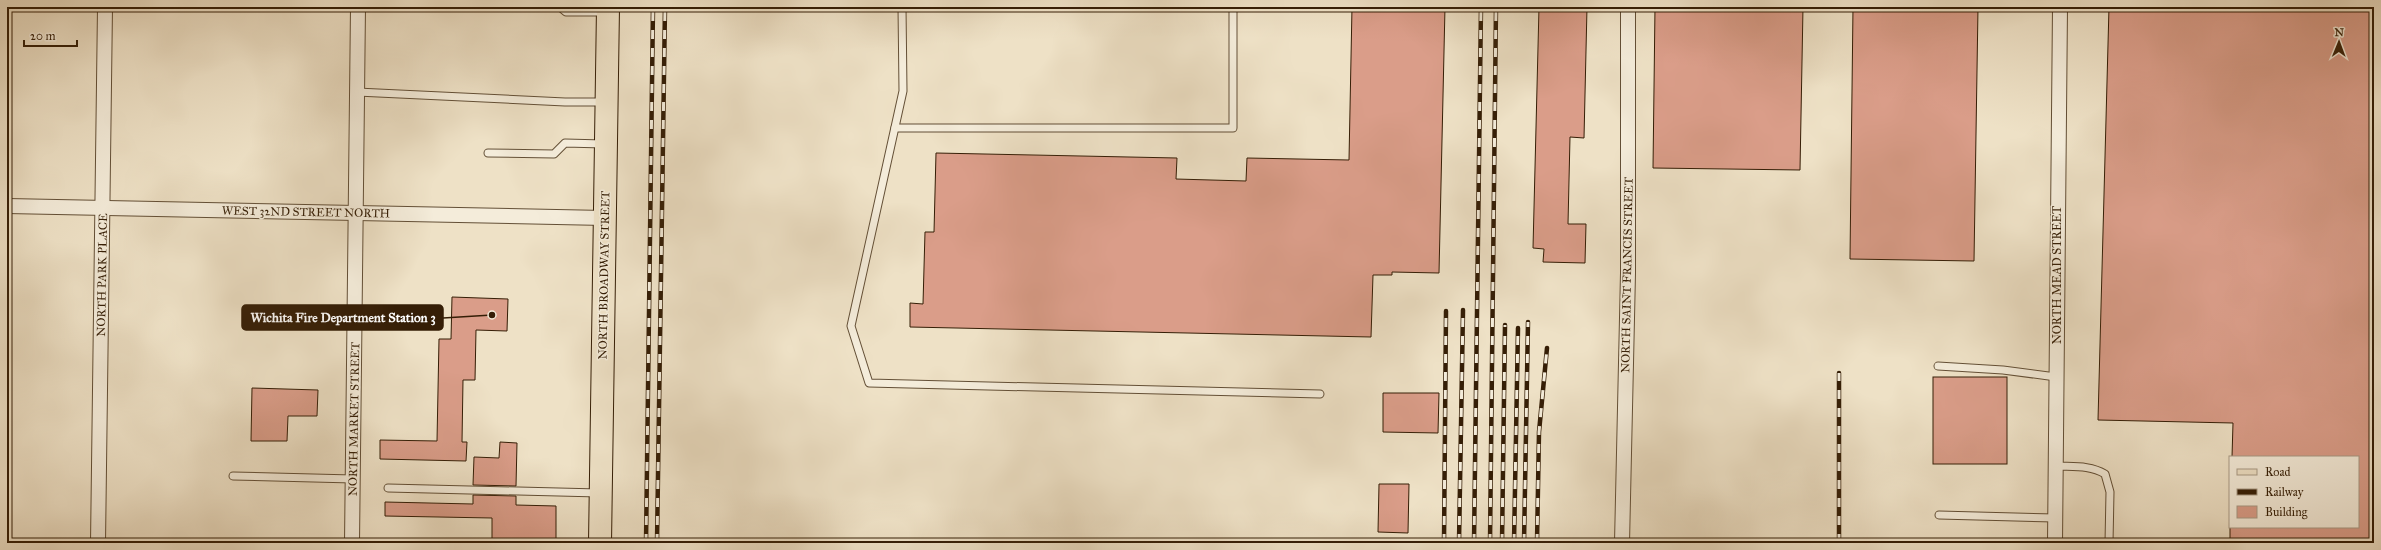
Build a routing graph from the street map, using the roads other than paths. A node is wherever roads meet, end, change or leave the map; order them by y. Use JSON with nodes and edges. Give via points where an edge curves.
{"nodes":[{"id":1,"x":105,"y":7,"type":"edge"},
{"id":2,"x":358,"y":7,"type":"edge"},
{"id":3,"x":560,"y":7,"type":"edge"},
{"id":4,"x":902,"y":7,"type":"edge"},
{"id":5,"x":1233,"y":7,"type":"edge"},
{"id":6,"x":1628,"y":7,"type":"edge"},
{"id":7,"x":2060,"y":7,"type":"edge"},
{"id":8,"x":608,"y":10,"type":"edge"},
{"id":9,"x":357,"y":92,"type":"junction"},
{"id":10,"x":606,"y":102,"type":"junction"},
{"id":11,"x":895,"y":128,"type":"junction"},
{"id":12,"x":606,"y":144,"type":"junction"},
{"id":13,"x":488,"y":153,"type":"dead end"},
{"id":14,"x":7,"y":206,"type":"edge"},
{"id":15,"x":103,"y":209,"type":"junction"},
{"id":16,"x":357,"y":213,"type":"junction"},
{"id":17,"x":605,"y":218,"type":"junction"},
{"id":18,"x":1938,"y":366,"type":"dead end"},
{"id":19,"x":2056,"y":377,"type":"junction"},
{"id":20,"x":1320,"y":394,"type":"dead end"},
{"id":21,"x":2056,"y":466,"type":"junction"},
{"id":22,"x":233,"y":476,"type":"dead end"},
{"id":23,"x":353,"y":479,"type":"junction"},
{"id":24,"x":388,"y":488,"type":"dead end"},
{"id":25,"x":601,"y":493,"type":"junction"},
{"id":26,"x":1939,"y":515,"type":"dead end"},
{"id":27,"x":2055,"y":518,"type":"junction"},
{"id":28,"x":98,"y":543,"type":"edge"},
{"id":29,"x":352,"y":543,"type":"edge"},
{"id":30,"x":600,"y":543,"type":"edge"},
{"id":31,"x":1622,"y":543,"type":"edge"},
{"id":32,"x":2055,"y":543,"type":"edge"},
{"id":33,"x":2109,"y":543,"type":"edge"}],
"edges":[{"from":1,"to":15,"type":"street","name":"NORTH PARK PLACE"},
{"from":2,"to":9,"type":"street","name":"NORTH MARKET STREET"},
{"from":3,"to":8,"type":"lane","via":[[566,12]]},
{"from":4,"to":11,"type":"lane","via":[[904,91]]},
{"from":5,"to":11,"type":"lane","via":[[1233,128]]},
{"from":6,"to":31,"type":"street","name":"NORTH SAINT FRANCIS STREET","via":[[1628,265]]},
{"from":7,"to":19,"type":"street","name":"NORTH MEAD STREET"},
{"from":8,"to":10,"type":"main road","name":"NORTH BROADWAY STREET"},
{"from":9,"to":10,"type":"lane"},
{"from":9,"to":16,"type":"street","name":"NORTH MARKET STREET"},
{"from":10,"to":12,"type":"main road","name":"NORTH BROADWAY STREET"},
{"from":11,"to":20,"type":"lane","via":[[851,326],[869,383]]},
{"from":12,"to":13,"type":"lane","via":[[564,143],[554,154]]},
{"from":12,"to":17,"type":"main road","name":"NORTH BROADWAY STREET"},
{"from":14,"to":15,"type":"street","name":"WEST 32ND STREET NORTH"},
{"from":15,"to":16,"type":"street","name":"WEST 32ND STREET NORTH"},
{"from":15,"to":28,"type":"street","name":"NORTH PARK PLACE"},
{"from":16,"to":17,"type":"street","name":"WEST 32ND STREET NORTH"},
{"from":16,"to":23,"type":"street","name":"NORTH MARKET STREET"},
{"from":17,"to":25,"type":"main road","name":"NORTH BROADWAY STREET"},
{"from":18,"to":19,"type":"lane","via":[[2003,370]]},
{"from":19,"to":21,"type":"street","name":"NORTH MEAD STREET"},
{"from":21,"to":27,"type":"street","name":"NORTH MEAD STREET"},
{"from":21,"to":33,"type":"lane","via":[[2086,467],[2105,474],[2110,492]]},
{"from":22,"to":23,"type":"lane"},
{"from":23,"to":29,"type":"street","name":"NORTH MARKET STREET"},
{"from":24,"to":25,"type":"lane"},
{"from":25,"to":30,"type":"main road","name":"NORTH BROADWAY STREET"},
{"from":26,"to":27,"type":"lane"},
{"from":27,"to":32,"type":"street","name":"NORTH MEAD STREET"}]}
